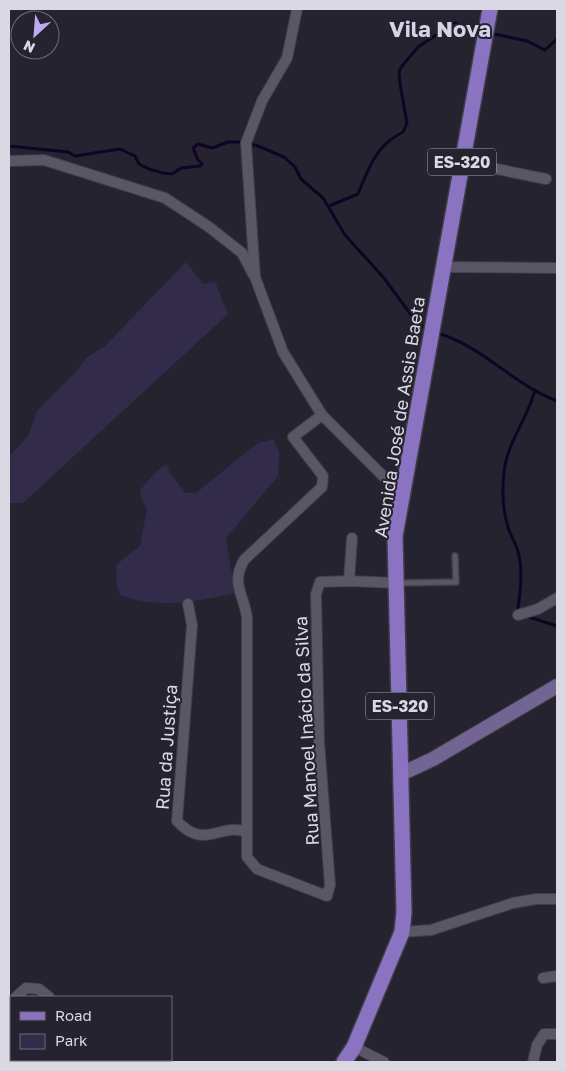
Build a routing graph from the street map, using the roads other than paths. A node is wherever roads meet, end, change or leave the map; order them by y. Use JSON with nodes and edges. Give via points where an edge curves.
{"nodes":[{"id":1,"x":298,"y":9,"type":"edge"},
{"id":2,"x":490,"y":9,"type":"edge"},
{"id":3,"x":9,"y":161,"type":"edge"},
{"id":4,"x":462,"y":162,"type":"junction"},
{"id":5,"x":546,"y":179,"type":"dead end"},
{"id":6,"x":444,"y":267,"type":"junction"},
{"id":7,"x":557,"y":268,"type":"edge"},
{"id":8,"x":255,"y":277,"type":"junction"},
{"id":9,"x":322,"y":414,"type":"junction"},
{"id":10,"x":402,"y":488,"type":"junction"},
{"id":11,"x":352,"y":538,"type":"dead end"},
{"id":12,"x":454,"y":556,"type":"dead end"},
{"id":13,"x":349,"y":581,"type":"junction"},
{"id":14,"x":397,"y":582,"type":"junction"},
{"id":15,"x":557,"y":598,"type":"edge"},
{"id":16,"x":188,"y":604,"type":"dead end"},
{"id":17,"x":518,"y":615,"type":"dead end"},
{"id":18,"x":557,"y":686,"type":"edge"},
{"id":19,"x":401,"y":774,"type":"junction"},
{"id":20,"x":247,"y":832,"type":"junction"},
{"id":21,"x":557,"y":899,"type":"edge"},
{"id":22,"x":402,"y":932,"type":"junction"},
{"id":23,"x":557,"y":976,"type":"edge"},
{"id":24,"x":543,"y":978,"type":"dead end"},
{"id":25,"x":17,"y":996,"type":"edge"},
{"id":26,"x":48,"y":996,"type":"edge"},
{"id":27,"x":557,"y":1034,"type":"edge"},
{"id":28,"x":354,"y":1047,"type":"junction"},
{"id":29,"x":344,"y":1062,"type":"edge"},
{"id":30,"x":384,"y":1062,"type":"edge"},
{"id":31,"x":533,"y":1062,"type":"edge"}],
"edges":[{"from":1,"to":8,"type":"street","via":[[287,58],[262,100],[246,143]]},
{"from":2,"to":4,"type":"main road","name":"Avenida José de Assis Baeta","number":"ES-320"},
{"from":3,"to":8,"type":"street","via":[[44,160],[165,198],[242,253]]},
{"from":4,"to":5,"type":"street"},
{"from":4,"to":6,"type":"main road","name":"Avenida José de Assis Baeta","number":"ES-320"},
{"from":6,"to":7,"type":"street"},
{"from":6,"to":10,"type":"main road","name":"Avenida José de Assis Baeta","number":"ES-320"},
{"from":8,"to":9,"type":"street","via":[[283,352]]},
{"from":9,"to":10,"type":"street","via":[[387,480]]},
{"from":9,"to":20,"type":"street","via":[[294,438],[322,476],[322,486],[244,560],[237,572],[237,586],[247,617]]},
{"from":10,"to":14,"type":"main road","name":"Avenida José de Assis Baeta","number":"ES-320","via":[[396,536]]},
{"from":11,"to":13,"type":"street"},
{"from":12,"to":14,"type":"lane","via":[[456,582]]},
{"from":13,"to":14,"type":"street","name":"Rua Manoel Inácio da Silva"},
{"from":13,"to":20,"type":"street","name":"Rua Manoel Inácio da Silva","via":[[320,582],[316,594],[319,742],[330,885],[328,896],[257,869],[247,857]]},
{"from":14,"to":19,"type":"main road","name":"Avenida José de Assis Baeta","number":"ES-320"},
{"from":15,"to":17,"type":"street"},
{"from":16,"to":20,"type":"street","name":"Rua da Justiça","via":[[192,625],[176,821],[186,832],[202,836],[238,829]]},
{"from":18,"to":19,"type":"street","via":[[433,759]]},
{"from":19,"to":22,"type":"main road","name":"Avenida José de Assis Baeta","number":"ES-320"},
{"from":21,"to":22,"type":"street","via":[[513,903],[431,930]]},
{"from":22,"to":28,"type":"main road","name":"Avenida José de Assis Baeta","number":"ES-320"},
{"from":23,"to":24,"type":"street"},
{"from":25,"to":26,"type":"street","via":[[26,988],[39,989]]},
{"from":27,"to":31,"type":"street","via":[[544,1034],[537,1044]]},
{"from":28,"to":29,"type":"main road","name":"Avenida José de Assis Baeta","number":"ES-320"},
{"from":28,"to":30,"type":"street"}]}
